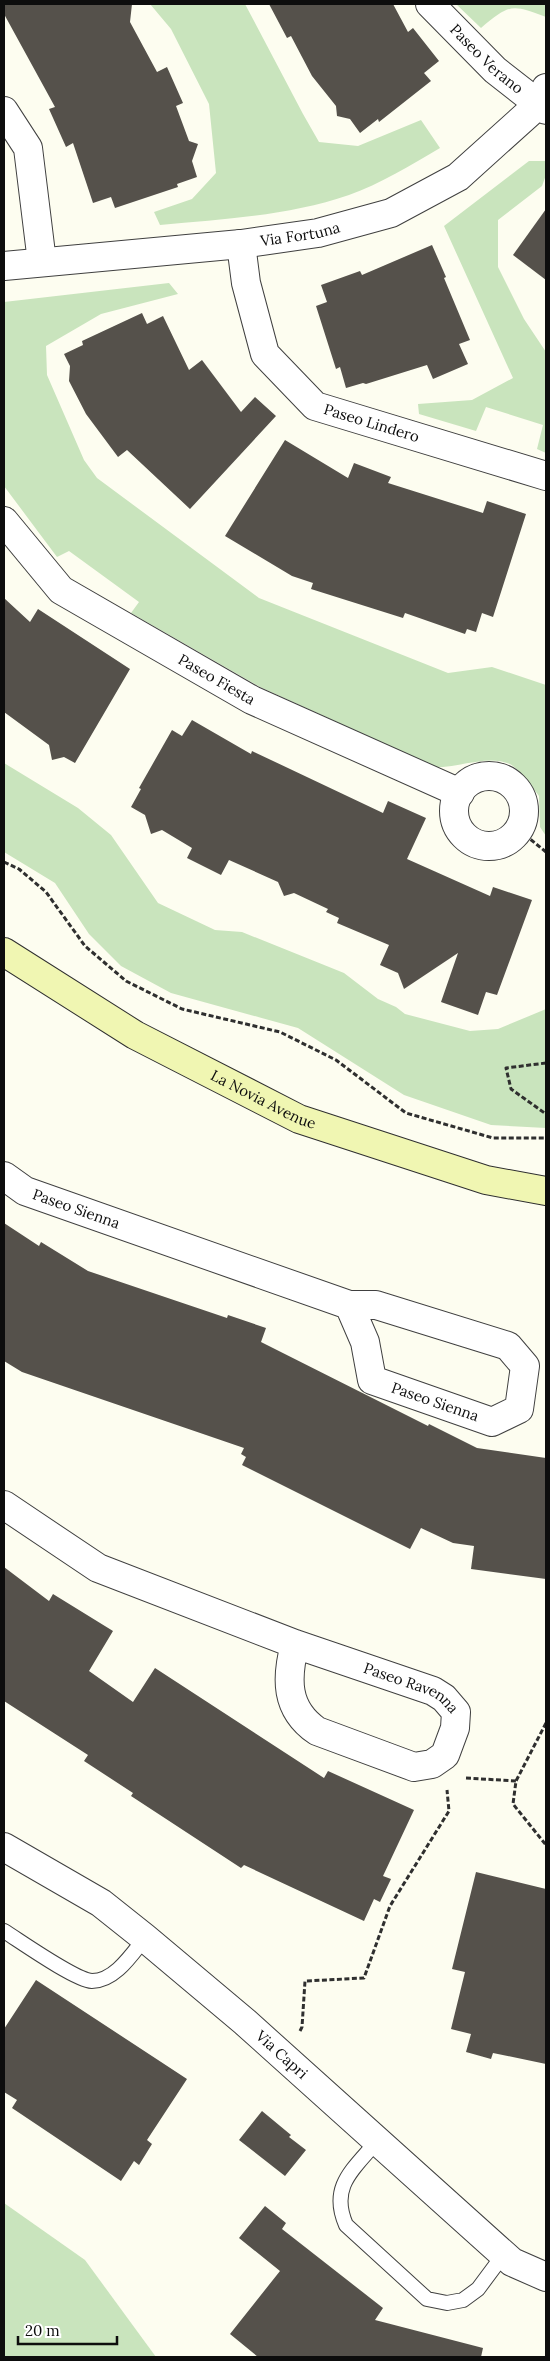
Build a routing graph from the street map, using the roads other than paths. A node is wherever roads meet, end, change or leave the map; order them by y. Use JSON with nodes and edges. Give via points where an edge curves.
{"nodes":[{"id":1,"x":430,"y":4,"type":"edge"},
{"id":2,"x":544,"y":101,"type":"edge"},
{"id":3,"x":4,"y":111,"type":"edge"},
{"id":4,"x":241,"y":244,"type":"junction"},
{"id":5,"x":42,"y":262,"type":"junction"},
{"id":6,"x":4,"y":266,"type":"edge"},
{"id":7,"x":546,"y":476,"type":"edge"},
{"id":8,"x":4,"y":521,"type":"edge"},
{"id":9,"x":460,"y":793,"type":"junction"},
{"id":10,"x":4,"y":952,"type":"edge"},
{"id":11,"x":4,"y":1176,"type":"edge"},
{"id":12,"x":546,"y":1191,"type":"edge"},
{"id":13,"x":349,"y":1305,"type":"junction"},
{"id":14,"x":4,"y":1505,"type":"edge"},
{"id":15,"x":295,"y":1644,"type":"junction"},
{"id":16,"x":4,"y":1847,"type":"edge"},
{"id":17,"x":4,"y":1931,"type":"edge"},
{"id":18,"x":145,"y":1938,"type":"junction"},
{"id":19,"x":377,"y":2141,"type":"junction"},
{"id":20,"x":504,"y":2254,"type":"junction"},
{"id":21,"x":546,"y":2278,"type":"edge"}],
"edges":[{"from":1,"to":2,"type":"street","name":"Paseo Verano","via":[[495,70]]},
{"from":2,"to":4,"type":"street","name":"Via Fortuna","via":[[458,176],[391,213],[318,233]]},
{"from":3,"to":5,"type":"street","via":[[28,148]]},
{"from":4,"to":5,"type":"street","name":"Via Fortuna"},
{"from":4,"to":7,"type":"street","name":"Paseo Lindero","via":[[246,283],[265,354],[315,406]]},
{"from":5,"to":6,"type":"street","name":"Via Fortuna"},
{"from":8,"to":9,"type":"street","name":"Paseo Fiesta","via":[[60,590],[252,700]]},
{"from":9,"to":9,"type":"street","via":[[469,783],[482,777],[508,781],[524,803],[524,817],[519,830],[510,840],[497,846],[471,842],[455,820],[455,806]]},
{"from":10,"to":12,"type":"main road","name":"La Novia Avenue","via":[[135,1035],[299,1118],[486,1180]]},
{"from":11,"to":13,"type":"street","name":"Paseo Sienna","via":[[25,1191]]},
{"from":13,"to":13,"type":"street","name":"Paseo Sienna","via":[[365,1342],[372,1380],[492,1422],[519,1409],[525,1366],[508,1346],[376,1305]]},
{"from":14,"to":15,"type":"street","name":"Paseo Ravenna","via":[[98,1568]]},
{"from":15,"to":15,"type":"street","name":"Paseo Ravenna","via":[[289,1666],[290,1686],[295,1708],[303,1722],[317,1731],[414,1767],[439,1771],[455,1728],[456,1712],[444,1698]]},
{"from":16,"to":18,"type":"street","name":"Via Capri","via":[[100,1903]]},
{"from":17,"to":18,"type":"lane","via":[[76,1976],[92,1980],[121,1967]]},
{"from":18,"to":19,"type":"street","name":"Via Capri"},
{"from":19,"to":20,"type":"street","name":"Via Capri"},
{"from":19,"to":20,"type":"lane","via":[[344,2180],[340,2211],[346,2224],[426,2299],[447,2304],[463,2300],[478,2288]]},
{"from":20,"to":21,"type":"street","name":"Via Capri","via":[[512,2262]]}]}
